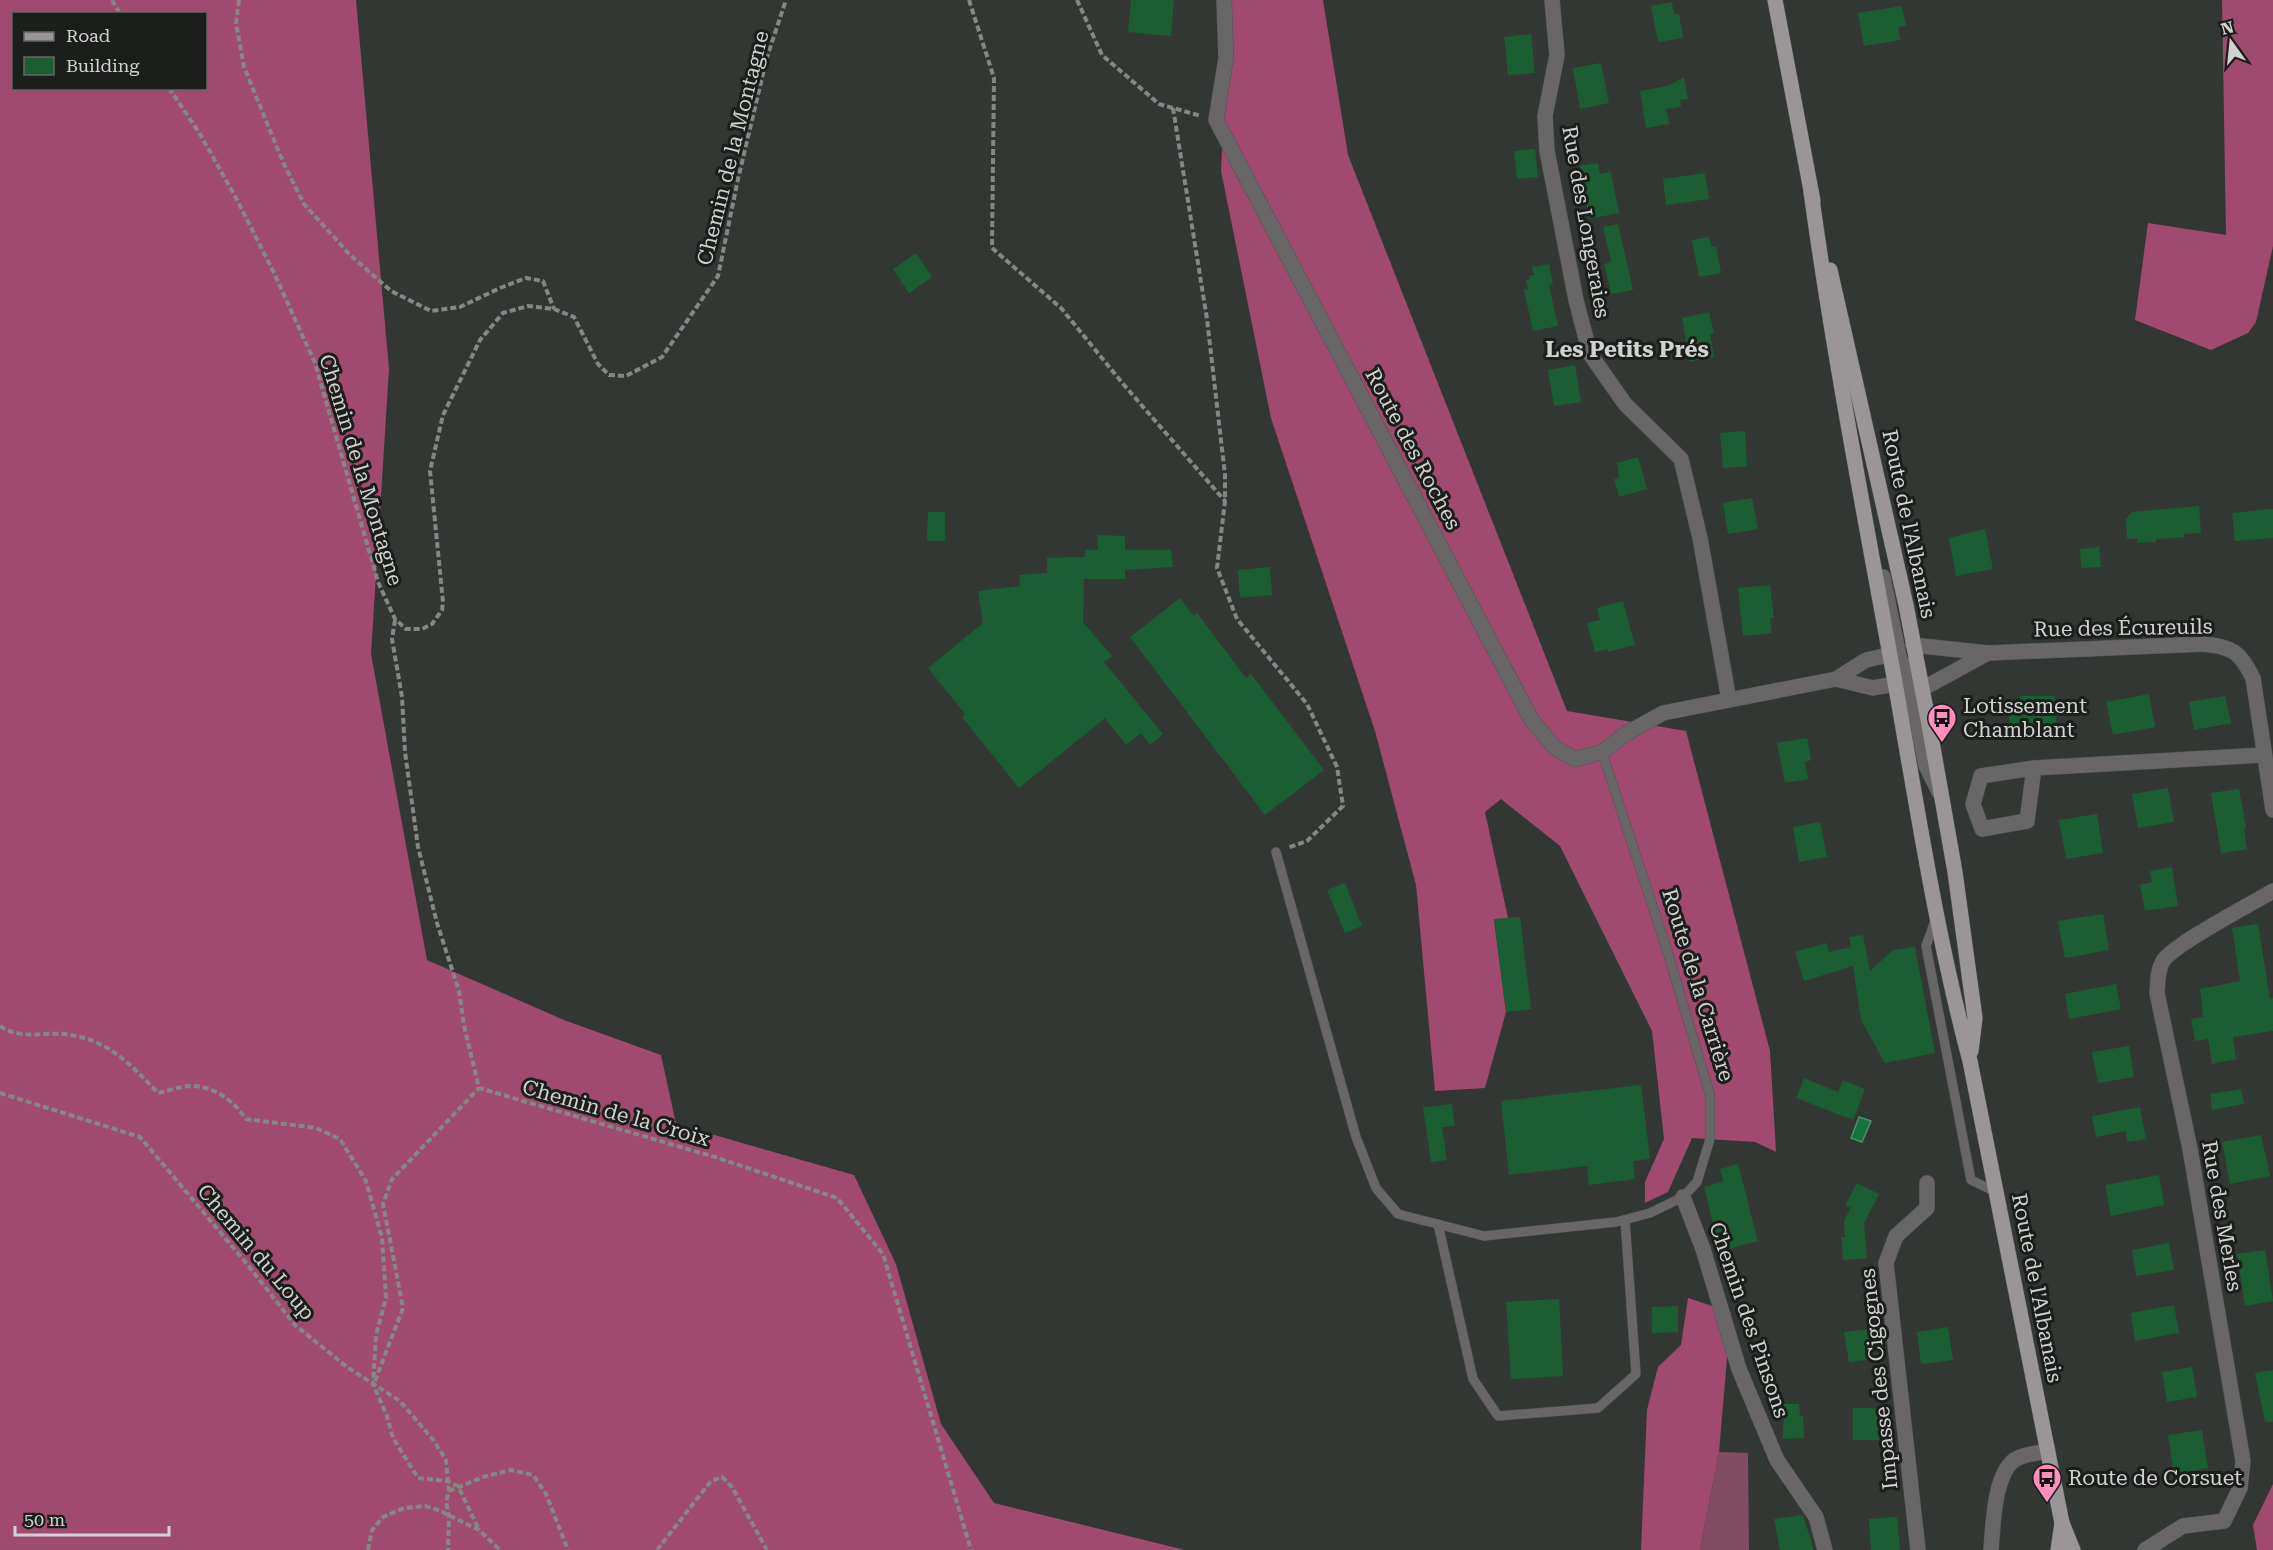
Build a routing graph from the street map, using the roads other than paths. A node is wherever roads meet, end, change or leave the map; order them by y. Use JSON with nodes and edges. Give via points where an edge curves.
{"nodes":[{"id":1,"x":1224,"y":0,"type":"edge"},
{"id":2,"x":1552,"y":0,"type":"edge"},
{"id":3,"x":1775,"y":0,"type":"edge"},
{"id":4,"x":1811,"y":192,"type":"junction"},
{"id":5,"x":1869,"y":542,"type":"junction"},
{"id":6,"x":1913,"y":645,"type":"junction"},
{"id":7,"x":1988,"y":653,"type":"junction"},
{"id":8,"x":1889,"y":655,"type":"junction"},
{"id":9,"x":1908,"y":665,"type":"junction"},
{"id":10,"x":1836,"y":679,"type":"junction"},
{"id":11,"x":1895,"y":684,"type":"junction"},
{"id":12,"x":1922,"y":689,"type":"junction"},
{"id":13,"x":1729,"y":700,"type":"junction"},
{"id":14,"x":1602,"y":752,"type":"junction"},
{"id":15,"x":2263,"y":755,"type":"junction"},
{"id":16,"x":2034,"y":768,"type":"junction"},
{"id":17,"x":1941,"y":797,"type":"junction"},
{"id":18,"x":2273,"y":810,"type":"edge"},
{"id":19,"x":1276,"y":852,"type":"road end"},
{"id":20,"x":2273,"y":891,"type":"edge"},
{"id":21,"x":1937,"y":916,"type":"junction"},
{"id":22,"x":1970,"y":1061,"type":"junction"},
{"id":23,"x":1927,"y":1183,"type":"dead end"},
{"id":24,"x":1996,"y":1192,"type":"junction"},
{"id":25,"x":1683,"y":1197,"type":"junction"},
{"id":26,"x":1625,"y":1220,"type":"junction"},
{"id":27,"x":1438,"y":1224,"type":"junction"},
{"id":28,"x":2048,"y":1451,"type":"junction"},
{"id":29,"x":2062,"y":1523,"type":"junction"},
{"id":30,"x":1825,"y":1550,"type":"edge"},
{"id":31,"x":1918,"y":1550,"type":"edge"},
{"id":32,"x":1991,"y":1550,"type":"edge"},
{"id":33,"x":2058,"y":1550,"type":"edge"},
{"id":34,"x":2073,"y":1550,"type":"edge"},
{"id":35,"x":2145,"y":1550,"type":"edge"}],
"edges":[{"from":1,"to":14,"type":"street","name":"Route des Roches","via":[[1226,58],[1216,120],[1531,719],[1554,747],[1575,759]]},
{"from":2,"to":13,"type":"street","name":"Rue des Longeraies","via":[[1557,55],[1545,116],[1547,151],[1579,311],[1590,354],[1625,404],[1681,459],[1700,538]]},
{"from":3,"to":4,"type":"main road","name":"Route de l'Albanais"},
{"from":4,"to":5,"type":"main road","name":"Route de l'Albanais","via":[[1826,303]]},
{"from":4,"to":6,"type":"main road","name":"Route de l'Albanais"},
{"from":5,"to":8,"type":"main road","name":"Route de l'Albanais"},
{"from":5,"to":9,"type":"street","via":[[1880,563]]},
{"from":6,"to":7,"type":"street","name":"Rue des Écureuils"},
{"from":6,"to":9,"type":"main road","name":"Route de l'Albanais"},
{"from":7,"to":12,"type":"street","name":"Rue des Écureuils"},
{"from":7,"to":15,"type":"street","name":"Rue des Écureuils","via":[[2221,646],[2236,652],[2253,678]]},
{"from":8,"to":10,"type":"street","via":[[1866,660]]},
{"from":8,"to":11,"type":"main road","name":"Route de l'Albanais"},
{"from":9,"to":11,"type":"street"},
{"from":9,"to":12,"type":"main road","name":"Route de l'Albanais"},
{"from":9,"to":17,"type":"street","via":[[1926,766]]},
{"from":10,"to":11,"type":"street","via":[[1873,688]]},
{"from":10,"to":13,"type":"street"},
{"from":11,"to":21,"type":"main road","name":"Route de l'Albanais"},
{"from":12,"to":17,"type":"main road","name":"Route de l'Albanais"},
{"from":13,"to":14,"type":"street","via":[[1663,713]]},
{"from":14,"to":25,"type":"lane","name":"Route de la Carrière","via":[[1710,1095],[1710,1139],[1697,1182]]},
{"from":15,"to":16,"type":"street"},
{"from":15,"to":18,"type":"street","name":"Rue des Écureuils"},
{"from":16,"to":16,"type":"street","via":[[1981,776],[1973,804],[1982,829],[2027,821]]},
{"from":17,"to":22,"type":"main road","name":"Route de l'Albanais","via":[[1975,1018]]},
{"from":19,"to":27,"type":"lane","name":"Route de la Carrière","via":[[1356,1137],[1376,1188],[1398,1214]]},
{"from":20,"to":35,"type":"street","name":"Rue des Merles","via":[[2176,948],[2163,961],[2158,977],[2157,993],[2190,1149],[2243,1461],[2240,1488],[2224,1521],[2183,1526]]},
{"from":21,"to":22,"type":"main road","name":"Route de l'Albanais"},
{"from":21,"to":24,"type":"lane","via":[[1926,946],[1971,1180]]},
{"from":22,"to":24,"type":"main road","name":"Route de l'Albanais"},
{"from":23,"to":31,"type":"street","name":"Impasse des Cigognes","via":[[1928,1208],[1896,1236],[1886,1263]]},
{"from":24,"to":28,"type":"main road","name":"Route de l'Albanais"},
{"from":25,"to":26,"type":"lane","name":"Route de la Carrière"},
{"from":25,"to":30,"type":"street","name":"Chemin des Pinsons","via":[[1739,1369],[1777,1460],[1816,1517]]},
{"from":26,"to":27,"type":"lane","name":"Route de la Carrière","via":[[1484,1236]]},
{"from":26,"to":27,"type":"lane","via":[[1636,1374],[1598,1407],[1498,1416],[1473,1379]]},
{"from":28,"to":29,"type":"main road","name":"Route de l'Albanais"},
{"from":28,"to":32,"type":"street","via":[[2018,1458],[2005,1469],[1993,1515]]},
{"from":29,"to":33,"type":"main road","name":"Route de l'Albanais"},
{"from":29,"to":34,"type":"main road","name":"Route de l'Albanais"}]}
